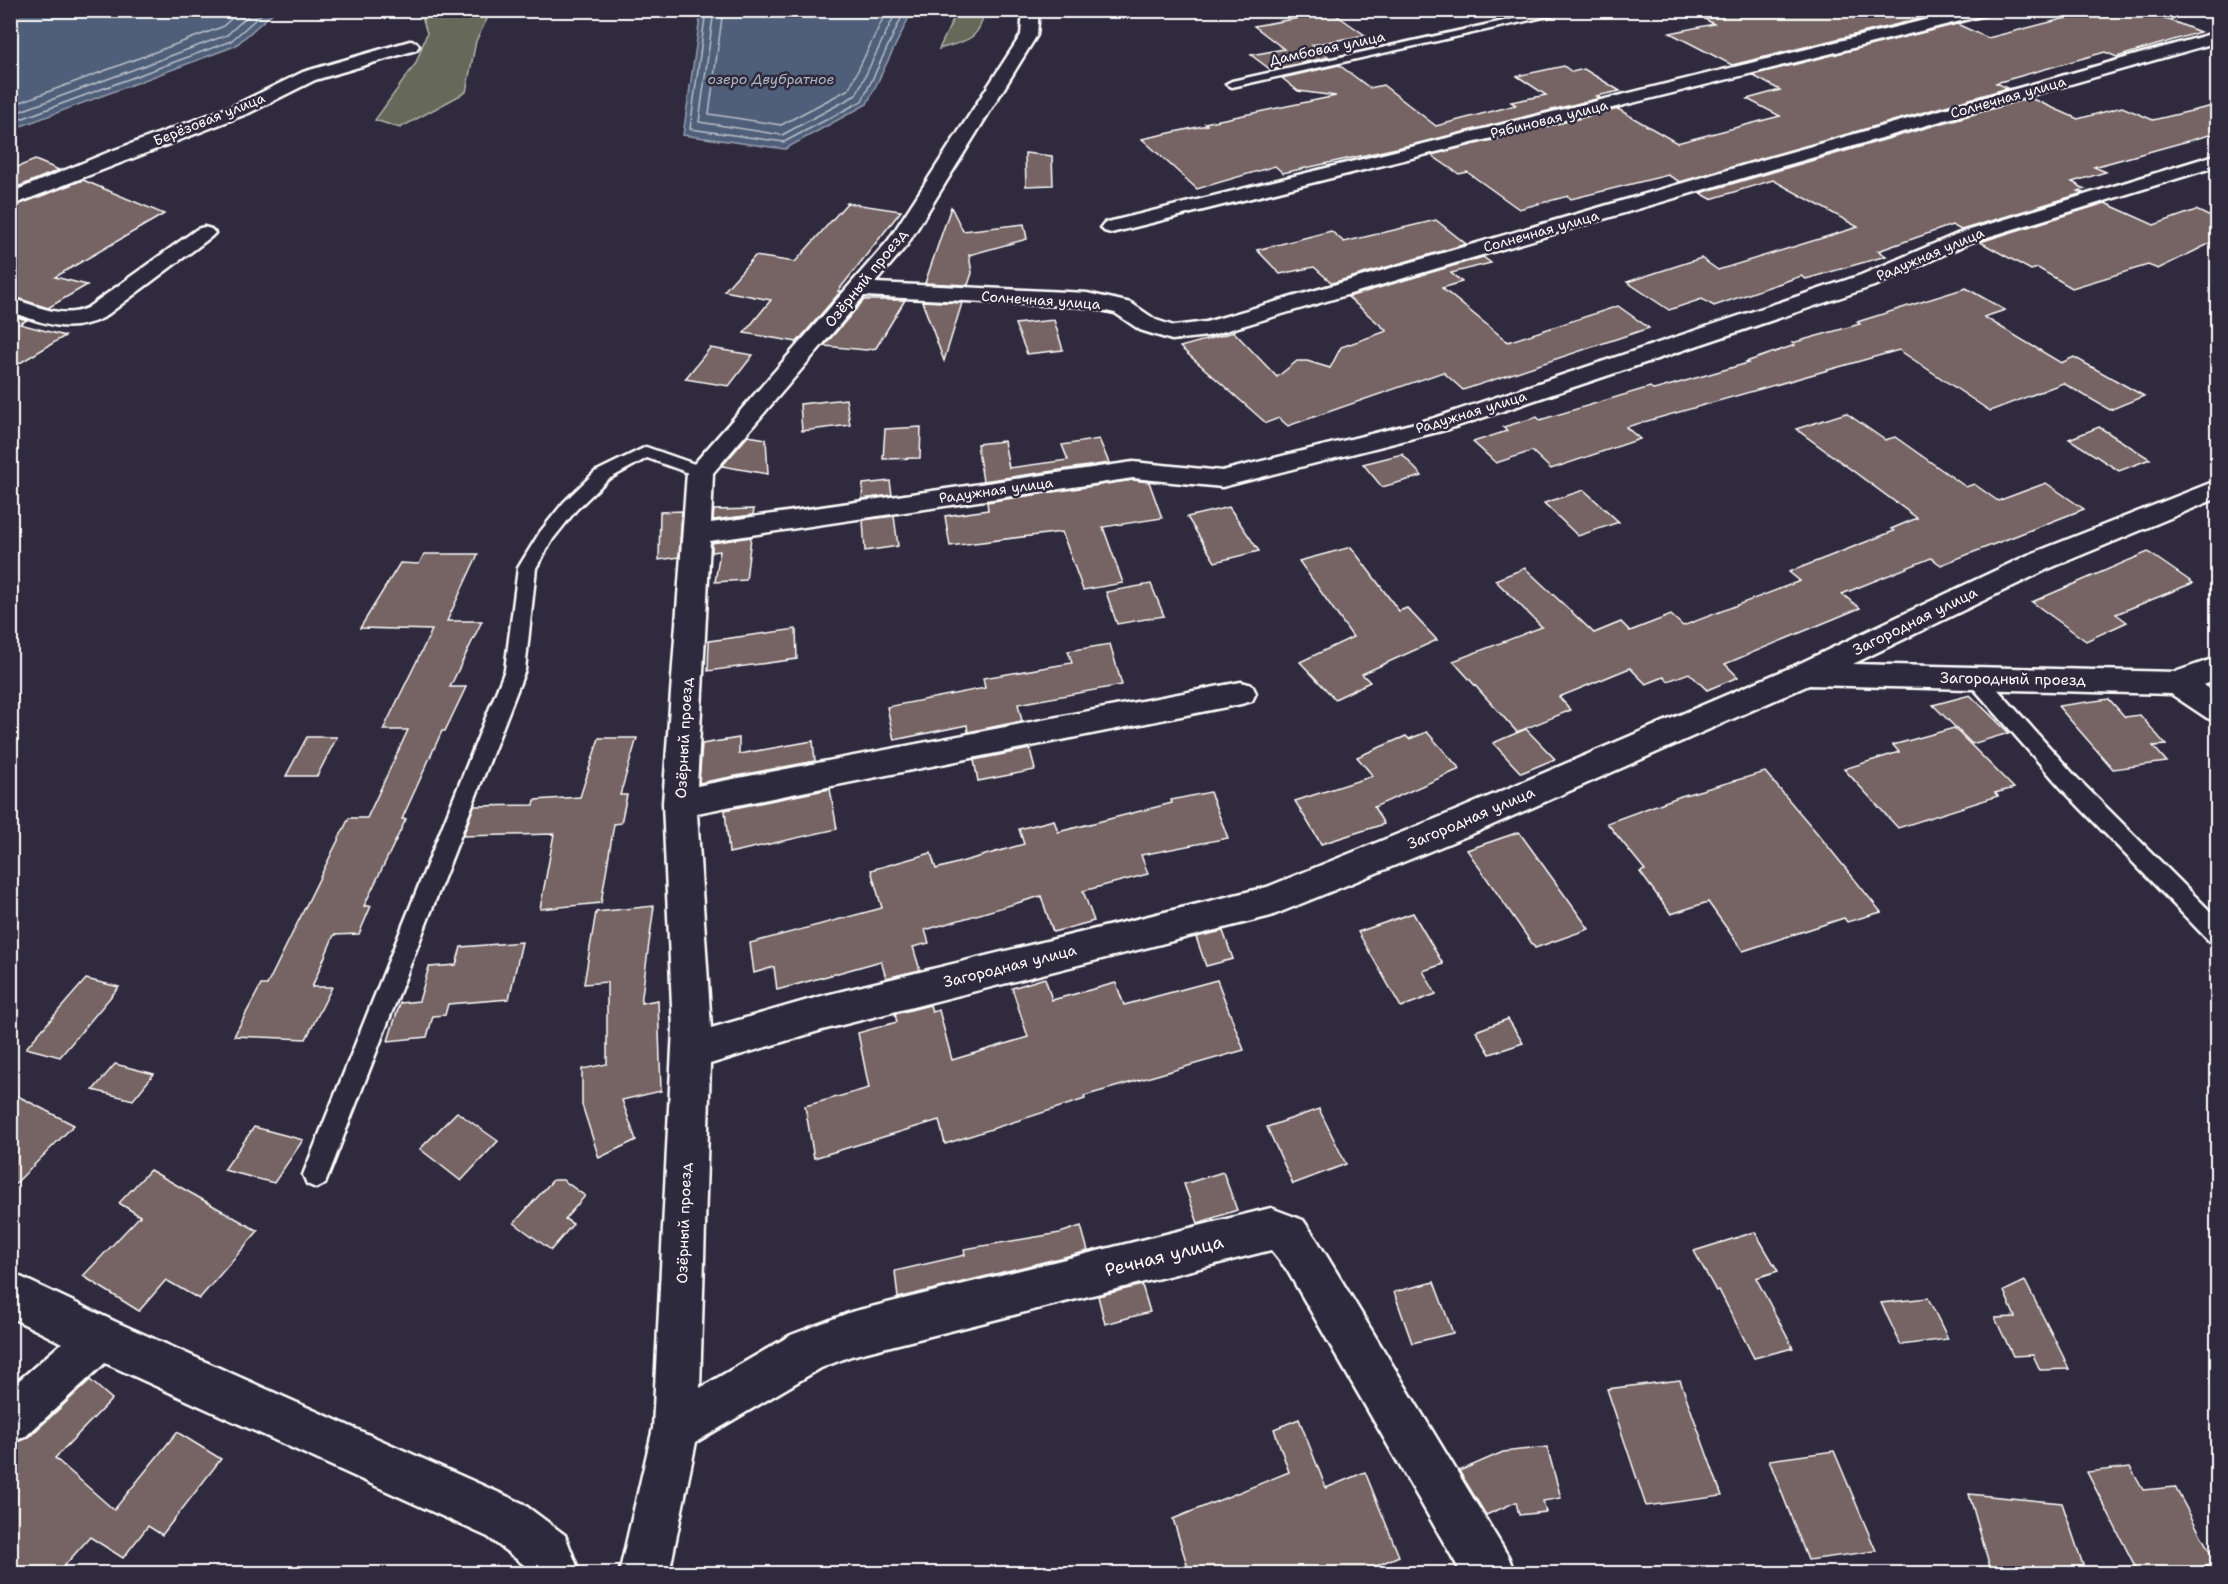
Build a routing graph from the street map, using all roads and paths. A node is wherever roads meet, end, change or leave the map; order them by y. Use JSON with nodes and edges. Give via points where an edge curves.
{"nodes":[{"id":1,"x":1031,"y":10,"type":"edge"},
{"id":2,"x":1570,"y":10,"type":"edge"},
{"id":3,"x":1987,"y":10,"type":"edge"},
{"id":4,"x":2217,"y":37,"type":"edge"},
{"id":5,"x":410,"y":46,"type":"dead end"},
{"id":6,"x":1232,"y":84,"type":"dead end"},
{"id":7,"x":2217,"y":160,"type":"edge"},
{"id":8,"x":10,"y":200,"type":"edge"},
{"id":9,"x":1111,"y":227,"type":"dead end"},
{"id":10,"x":204,"y":233,"type":"dead end"},
{"id":11,"x":860,"y":289,"type":"junction"},
{"id":12,"x":10,"y":305,"type":"edge"},
{"id":13,"x":700,"y":472,"type":"junction"},
{"id":14,"x":2217,"y":488,"type":"edge"},
{"id":15,"x":696,"y":534,"type":"junction"},
{"id":16,"x":2217,"y":668,"type":"edge"},
{"id":17,"x":1805,"y":674,"type":"junction"},
{"id":18,"x":1976,"y":678,"type":"junction"},
{"id":19,"x":2177,"y":683,"type":"junction"},
{"id":20,"x":1241,"y":693,"type":"dead end"},
{"id":21,"x":2217,"y":710,"type":"edge"},
{"id":22,"x":680,"y":803,"type":"junction"},
{"id":23,"x":2217,"y":935,"type":"edge"},
{"id":24,"x":691,"y":1052,"type":"junction"},
{"id":25,"x":316,"y":1175,"type":"dead end"},
{"id":26,"x":10,"y":1294,"type":"edge"},
{"id":27,"x":100,"y":1338,"type":"junction"},
{"id":28,"x":10,"y":1420,"type":"edge"},
{"id":29,"x":675,"y":1428,"type":"junction"},
{"id":30,"x":555,"y":1574,"type":"edge"},
{"id":31,"x":644,"y":1574,"type":"edge"},
{"id":32,"x":1490,"y":1574,"type":"edge"}],
"edges":[{"from":1,"to":11,"type":"street","name":"Озёрный проезд","via":[[1029,35],[1017,55],[896,244]]},
{"from":2,"to":6,"type":"lane","name":"Дамбовая улица"},
{"from":3,"to":9,"type":"street","name":"Рябиновая улица"},
{"from":4,"to":11,"type":"street","name":"Солнечная улица","via":[[1208,329],[1172,333],[1148,325],[1123,308],[1087,300]]},
{"from":5,"to":8,"type":"street","name":"Берёзовая улица","via":[[309,76],[242,109]]},
{"from":7,"to":15,"type":"street","name":"Радужная улица","via":[[1964,238],[1869,280],[1440,424],[1222,479],[1133,470]]},
{"from":10,"to":12,"type":"street","via":[[95,313],[78,321],[60,320]]},
{"from":11,"to":13,"type":"street","name":"Озёрный проезд"},
{"from":13,"to":15,"type":"street","name":"Озёрный проезд"},
{"from":13,"to":25,"type":"lane","via":[[646,452],[601,476],[570,506],[527,568],[515,670]]},
{"from":14,"to":17,"type":"street","name":"Загородная улица","via":[[2038,562]]},
{"from":15,"to":22,"type":"street","name":"Озёрный проезд"},
{"from":16,"to":19,"type":"street","name":"Загородный проезд"},
{"from":17,"to":18,"type":"street","name":"Загородный проезд"},
{"from":17,"to":24,"type":"street","name":"Загородная улица","via":[[1467,821],[1271,901],[822,1013]]},
{"from":18,"to":19,"type":"street","name":"Загородный проезд"},
{"from":18,"to":23,"type":"lane","via":[[2070,784]]},
{"from":19,"to":21,"type":"street"},
{"from":20,"to":22,"type":"street"},
{"from":22,"to":24,"type":"street","name":"Озёрный проезд"},
{"from":24,"to":29,"type":"street","name":"Озёрный проезд"},
{"from":26,"to":27,"type":"street"},
{"from":27,"to":28,"type":"street"},
{"from":27,"to":30,"type":"street","via":[[505,1520],[548,1552]]},
{"from":29,"to":31,"type":"street","name":"Озёрный проезд"},
{"from":29,"to":32,"type":"street","name":"Речная улица","via":[[807,1351],[852,1334],[1271,1229],[1288,1235],[1302,1255]]}]}
